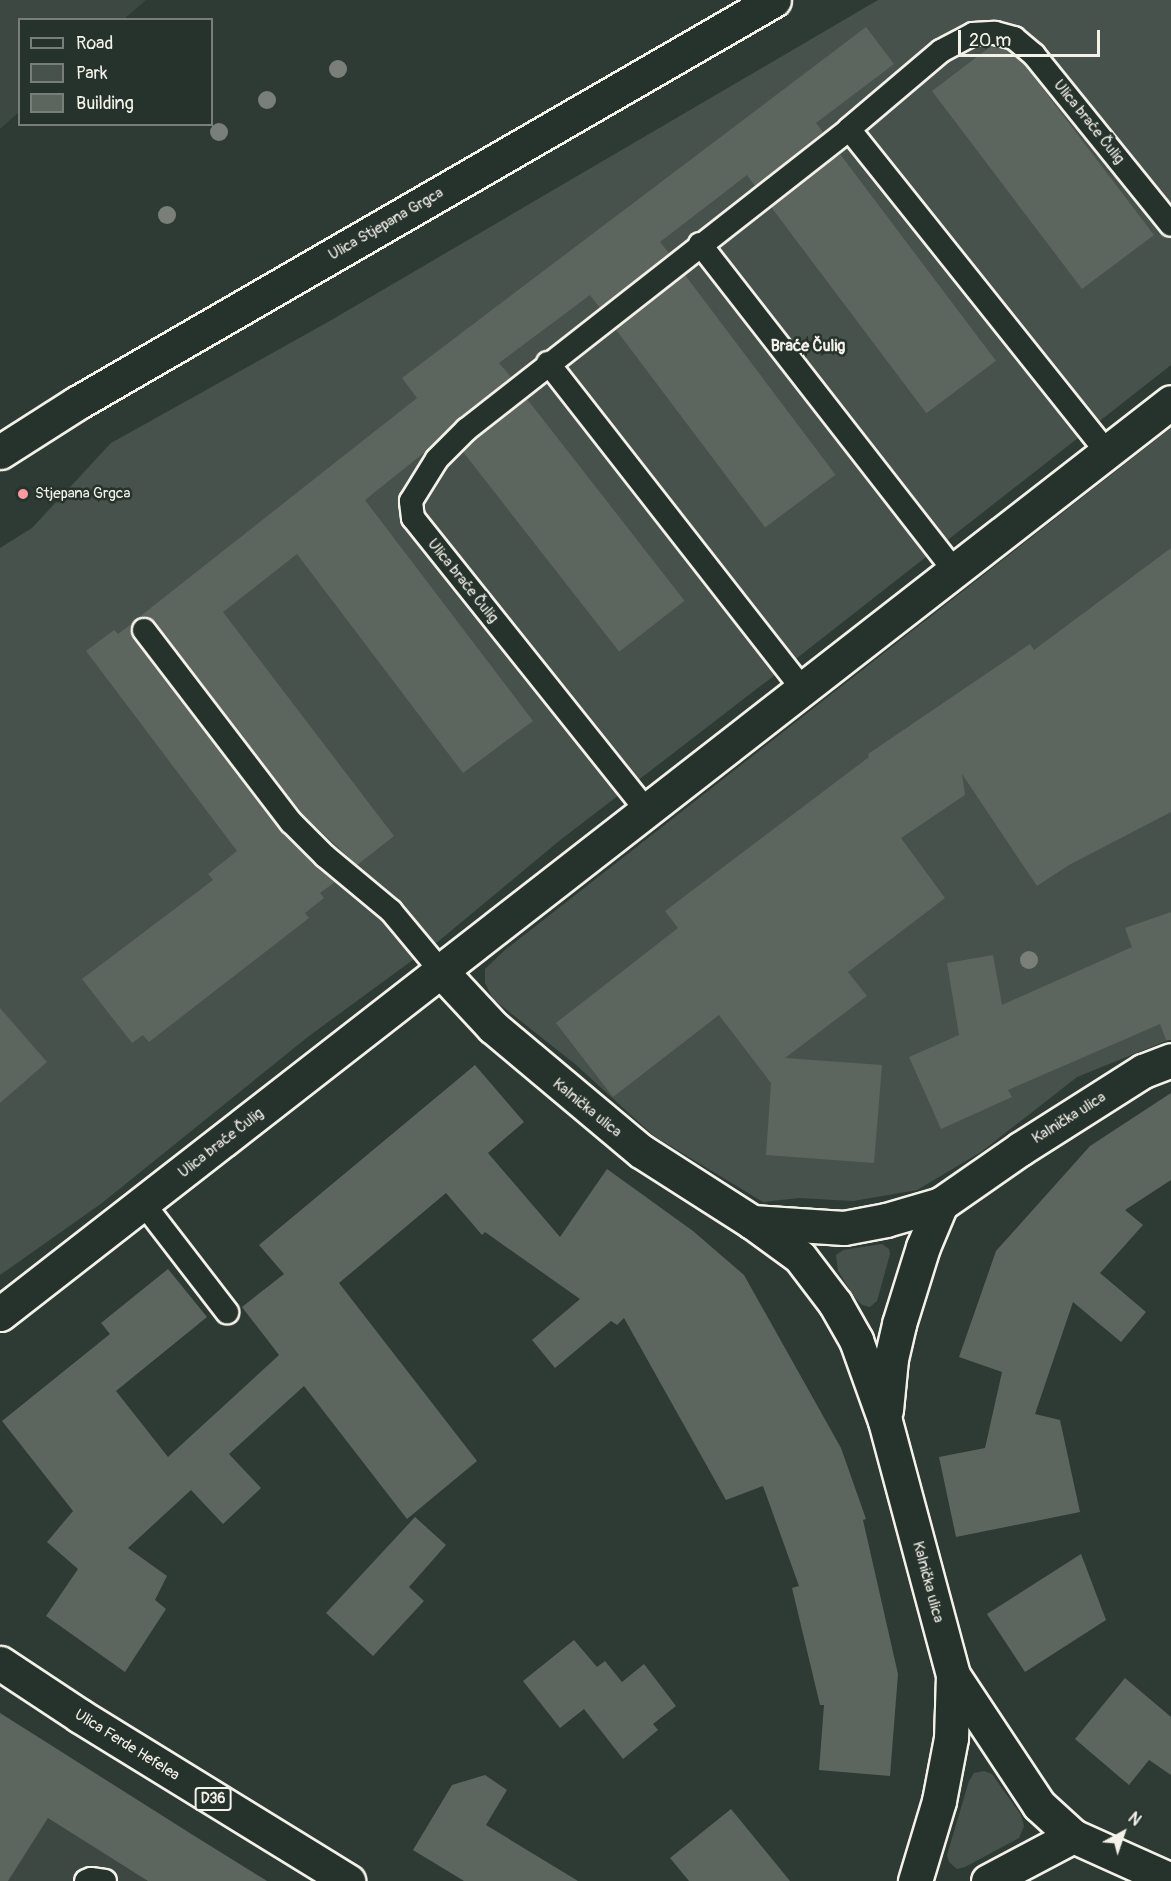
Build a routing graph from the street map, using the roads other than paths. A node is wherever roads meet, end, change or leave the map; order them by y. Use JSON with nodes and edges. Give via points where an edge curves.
{"nodes":[{"id":1,"x":774,"y":0,"type":"edge"},
{"id":2,"x":849,"y":129,"type":"junction"},
{"id":3,"x":1171,"y":225,"type":"edge"},
{"id":4,"x":700,"y":244,"type":"junction"},
{"id":5,"x":548,"y":363,"type":"junction"},
{"id":6,"x":1171,"y":402,"type":"edge"},
{"id":7,"x":0,"y":452,"type":"edge"},
{"id":8,"x":1107,"y":452,"type":"junction"},
{"id":9,"x":955,"y":571,"type":"junction"},
{"id":10,"x":144,"y":630,"type":"dead end"},
{"id":11,"x":803,"y":689,"type":"junction"},
{"id":12,"x":646,"y":811,"type":"junction"},
{"id":13,"x":441,"y":971,"type":"junction"},
{"id":14,"x":1171,"y":1060,"type":"edge"},
{"id":15,"x":144,"y":1203,"type":"junction"},
{"id":16,"x":941,"y":1204,"type":"junction"},
{"id":17,"x":752,"y":1222,"type":"junction"},
{"id":18,"x":227,"y":1312,"type":"dead end"},
{"id":19,"x":0,"y":1314,"type":"edge"},
{"id":20,"x":885,"y":1421,"type":"junction"},
{"id":21,"x":0,"y":1663,"type":"edge"},
{"id":22,"x":952,"y":1675,"type":"junction"},
{"id":23,"x":1072,"y":1836,"type":"junction"},
{"id":24,"x":86,"y":1881,"type":"edge"},
{"id":25,"x":105,"y":1881,"type":"edge"},
{"id":26,"x":348,"y":1881,"type":"edge"},
{"id":27,"x":915,"y":1881,"type":"edge"},
{"id":28,"x":988,"y":1881,"type":"edge"},
{"id":29,"x":1171,"y":1881,"type":"edge"}],
"edges":[{"from":1,"to":7,"type":"street","name":"Ulica Stjepana Grgca","via":[[77,403]]},
{"from":2,"to":3,"type":"lane","name":"Ulica braće Čulig","via":[[941,51],[973,34],[995,33],[1014,38],[1035,55]]},
{"from":2,"to":4,"type":"lane","name":"Ulica braće Čulig"},
{"from":2,"to":8,"type":"lane"},
{"from":4,"to":5,"type":"lane","name":"Ulica braće Čulig"},
{"from":4,"to":9,"type":"lane"},
{"from":5,"to":11,"type":"lane"},
{"from":5,"to":12,"type":"lane","name":"Ulica braće Čulig","via":[[467,429],[437,459],[411,501],[413,518]]},
{"from":6,"to":8,"type":"street","name":"Ulica braće Čulig"},
{"from":8,"to":9,"type":"street","name":"Ulica braće Čulig"},
{"from":9,"to":11,"type":"street","name":"Ulica braće Čulig"},
{"from":10,"to":13,"type":"lane","via":[[291,822],[391,911]]},
{"from":11,"to":12,"type":"street","name":"Ulica braće Čulig"},
{"from":12,"to":13,"type":"street","name":"Ulica braće Čulig"},
{"from":13,"to":15,"type":"street","name":"Ulica braće Čulig"},
{"from":13,"to":17,"type":"street","name":"Kalnička ulica","via":[[492,1027],[641,1151]]},
{"from":14,"to":16,"type":"street","name":"Kalnička ulica","via":[[1143,1071]]},
{"from":15,"to":18,"type":"lane"},
{"from":15,"to":19,"type":"street","name":"Ulica braće Čulig"},
{"from":16,"to":17,"type":"street","name":"Kalnička ulica","via":[[844,1228]]},
{"from":16,"to":20,"type":"street","name":"Kalnička ulica","via":[[899,1324]]},
{"from":17,"to":20,"type":"street","name":"Kalnička ulica","via":[[800,1257],[835,1303],[856,1340]]},
{"from":20,"to":22,"type":"street","name":"Kalnička ulica"},
{"from":21,"to":26,"type":"street","name":"Ulica Ferde Hefelea","number":"D36"},
{"from":22,"to":23,"type":"street","name":"Kalnička ulica","via":[[1039,1805]]},
{"from":22,"to":27,"type":"street","name":"Kalnička ulica","via":[[951,1738],[939,1801]]},
{"from":23,"to":28,"type":"street"},
{"from":23,"to":29,"type":"street","name":"Kalnička ulica"},
{"from":24,"to":25,"type":"lane"}]}
